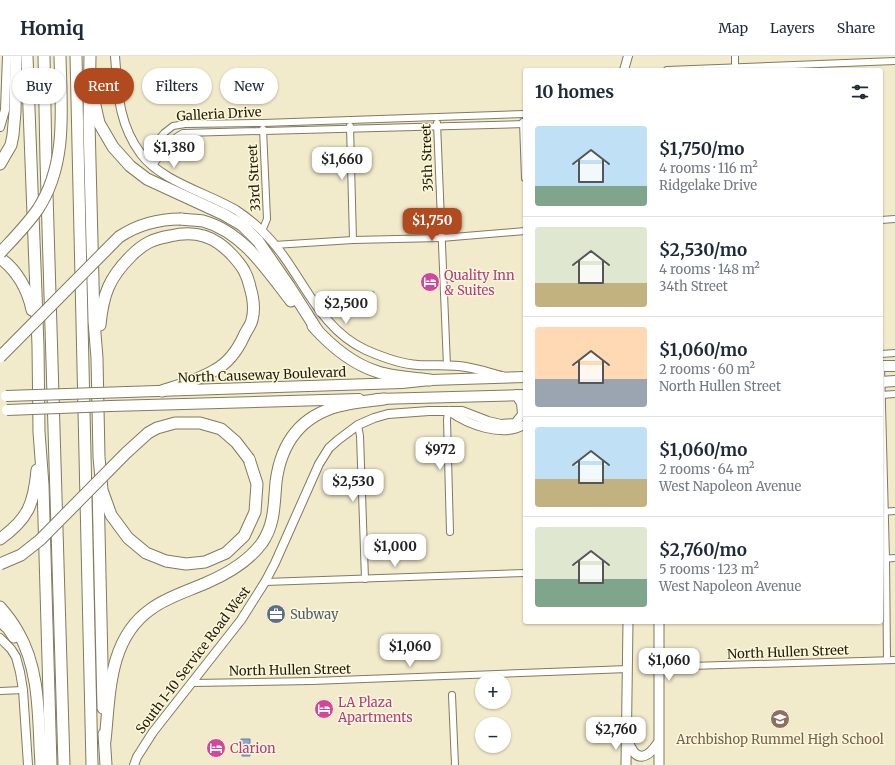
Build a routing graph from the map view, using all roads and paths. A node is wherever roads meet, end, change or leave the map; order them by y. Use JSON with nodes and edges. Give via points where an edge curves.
{"nodes":[{"id":1,"x":7,"y":56,"type":"edge"},
{"id":2,"x":16,"y":56,"type":"edge"},
{"id":3,"x":27,"y":56,"type":"edge"},
{"id":4,"x":34,"y":56,"type":"edge"},
{"id":5,"x":44,"y":56,"type":"edge"},
{"id":6,"x":60,"y":56,"type":"edge"},
{"id":7,"x":76,"y":56,"type":"edge"},
{"id":8,"x":90,"y":56,"type":"edge"},
{"id":9,"x":115,"y":56,"type":"edge"},
{"id":10,"x":628,"y":56,"type":"edge"},
{"id":11,"x":735,"y":56,"type":"edge"},
{"id":12,"x":895,"y":60,"type":"edge"},
{"id":13,"x":16,"y":68,"type":"edge"},
{"id":14,"x":90,"y":68,"type":"edge"},
{"id":15,"x":625,"y":68,"type":"edge"},
{"id":16,"x":735,"y":68,"type":"edge"},
{"id":17,"x":753,"y":68,"type":"edge"},
{"id":18,"x":3,"y":93,"type":"edge"},
{"id":19,"x":14,"y":104,"type":"edge"},
{"id":20,"x":15,"y":104,"type":"edge"},
{"id":21,"x":89,"y":104,"type":"edge"},
{"id":22,"x":95,"y":104,"type":"edge"},
{"id":23,"x":523,"y":114,"type":"edge"},
{"id":24,"x":436,"y":117,"type":"junction"},
{"id":25,"x":349,"y":120,"type":"junction"},
{"id":26,"x":263,"y":123,"type":"junction"},
{"id":27,"x":523,"y":124,"type":"edge"},
{"id":28,"x":0,"y":126,"type":"edge"},
{"id":29,"x":437,"y":126,"type":"junction"},
{"id":30,"x":350,"y":129,"type":"junction"},
{"id":31,"x":263,"y":131,"type":"junction"},
{"id":32,"x":45,"y":139,"type":"junction"},
{"id":33,"x":0,"y":153,"type":"edge"},
{"id":34,"x":142,"y":156,"type":"junction"},
{"id":35,"x":0,"y":164,"type":"edge"},
{"id":36,"x":153,"y":166,"type":"junction"},
{"id":37,"x":895,"y":219,"type":"edge"},
{"id":38,"x":883,"y":220,"type":"edge"},
{"id":39,"x":262,"y":231,"type":"junction"},
{"id":40,"x":523,"y":231,"type":"edge"},
{"id":41,"x":441,"y":238,"type":"junction"},
{"id":42,"x":353,"y":240,"type":"junction"},
{"id":43,"x":274,"y":245,"type":"junction"},
{"id":44,"x":0,"y":253,"type":"edge"},
{"id":45,"x":0,"y":258,"type":"edge"},
{"id":46,"x":37,"y":322,"type":"junction"},
{"id":47,"x":317,"y":330,"type":"junction"},
{"id":48,"x":895,"y":353,"type":"edge"},
{"id":49,"x":883,"y":354,"type":"edge"},
{"id":50,"x":0,"y":357,"type":"edge"},
{"id":51,"x":98,"y":358,"type":"junction"},
{"id":52,"x":447,"y":366,"type":"junction"},
{"id":53,"x":883,"y":366,"type":"edge"},
{"id":54,"x":895,"y":366,"type":"edge"},
{"id":55,"x":523,"y":377,"type":"edge"},
{"id":56,"x":510,"y":378,"type":"junction"},
{"id":57,"x":430,"y":380,"type":"junction"},
{"id":58,"x":895,"y":381,"type":"edge"},
{"id":59,"x":883,"y":382,"type":"edge"},
{"id":60,"x":162,"y":391,"type":"junction"},
{"id":61,"x":895,"y":394,"type":"edge"},
{"id":62,"x":517,"y":395,"type":"edge"},
{"id":63,"x":883,"y":395,"type":"edge"},
{"id":64,"x":0,"y":396,"type":"edge"},
{"id":65,"x":384,"y":399,"type":"junction"},
{"id":66,"x":0,"y":410,"type":"edge"},
{"id":67,"x":523,"y":410,"type":"edge"},
{"id":68,"x":448,"y":411,"type":"junction"},
{"id":69,"x":523,"y":417,"type":"edge"},
{"id":70,"x":358,"y":425,"type":"junction"},
{"id":71,"x":39,"y":432,"type":"junction"},
{"id":72,"x":100,"y":457,"type":"junction"},
{"id":73,"x":895,"y":511,"type":"edge"},
{"id":74,"x":883,"y":512,"type":"edge"},
{"id":75,"x":450,"y":532,"type":"dead end"},
{"id":76,"x":0,"y":539,"type":"edge"},
{"id":77,"x":895,"y":558,"type":"edge"},
{"id":78,"x":883,"y":559,"type":"edge"},
{"id":79,"x":0,"y":564,"type":"edge"},
{"id":80,"x":523,"y":573,"type":"edge"},
{"id":81,"x":365,"y":579,"type":"junction"},
{"id":82,"x":265,"y":582,"type":"junction"},
{"id":83,"x":0,"y":607,"type":"edge"},
{"id":84,"x":0,"y":621,"type":"edge"},
{"id":85,"x":628,"y":624,"type":"edge"},
{"id":86,"x":659,"y":624,"type":"edge"},
{"id":87,"x":0,"y":638,"type":"edge"},
{"id":88,"x":29,"y":657,"type":"junction"},
{"id":89,"x":887,"y":660,"type":"junction"},
{"id":90,"x":895,"y":660,"type":"edge"},
{"id":91,"x":658,"y":667,"type":"junction"},
{"id":92,"x":628,"y":669,"type":"junction"},
{"id":93,"x":192,"y":683,"type":"junction"},
{"id":94,"x":23,"y":690,"type":"junction"},
{"id":95,"x":0,"y":691,"type":"edge"},
{"id":96,"x":452,"y":695,"type":"dead end"},
{"id":97,"x":626,"y":736,"type":"junction"},
{"id":98,"x":105,"y":741,"type":"junction"},
{"id":99,"x":658,"y":743,"type":"junction"},
{"id":100,"x":28,"y":765,"type":"edge"},
{"id":101,"x":41,"y":765,"type":"edge"},
{"id":102,"x":51,"y":765,"type":"edge"},
{"id":103,"x":64,"y":765,"type":"edge"},
{"id":104,"x":92,"y":765,"type":"edge"},
{"id":105,"x":106,"y":765,"type":"edge"},
{"id":106,"x":134,"y":765,"type":"edge"},
{"id":107,"x":455,"y":765,"type":"edge"},
{"id":108,"x":626,"y":765,"type":"edge"},
{"id":109,"x":659,"y":765,"type":"edge"}],
"edges":[{"from":1,"to":18,"type":"street"},
{"from":2,"to":13,"type":"highway"},
{"from":3,"to":46,"type":"highway"},
{"from":4,"to":32,"type":"highway","via":[[38,118]]},
{"from":5,"to":32,"type":"highway"},
{"from":6,"to":44,"type":"highway","bridge":true,"via":[[62,122],[59,154],[51,183],[38,208]]},
{"from":7,"to":104,"type":"highway"},
{"from":8,"to":14,"type":"highway"},
{"from":9,"to":34,"type":"street","via":[[123,120],[130,139]]},
{"from":10,"to":15,"type":"street"},
{"from":11,"to":16,"type":"street"},
{"from":12,"to":17,"type":"street"},
{"from":18,"to":28,"type":"street","via":[[5,110]]},
{"from":19,"to":33,"type":"highway","via":[[8,133]]},
{"from":20,"to":35,"type":"highway","via":[[11,145]]},
{"from":21,"to":51,"type":"highway","via":[[94,313]]},
{"from":22,"to":47,"type":"highway","via":[[100,123],[112,147],[130,166],[147,179],[242,225],[258,241]]},
{"from":23,"to":24,"type":"street","name":"Galleria Drive"},
{"from":24,"to":25,"type":"street","name":"Galleria Drive"},
{"from":24,"to":29,"type":"street","name":"35th Street"},
{"from":25,"to":26,"type":"street","name":"Galleria Drive"},
{"from":25,"to":30,"type":"street"},
{"from":26,"to":31,"type":"street","name":"33rd Street"},
{"from":26,"to":34,"type":"street","name":"Galleria Drive","via":[[173,126]]},
{"from":27,"to":29,"type":"street","name":"Galleria Drive"},
{"from":29,"to":30,"type":"street","name":"Galleria Drive"},
{"from":29,"to":41,"type":"street","name":"35th Street"},
{"from":30,"to":31,"type":"street","name":"Galleria Drive"},
{"from":30,"to":42,"type":"street"},
{"from":31,"to":36,"type":"street","name":"Galleria Drive","via":[[183,133],[165,147]]},
{"from":31,"to":39,"type":"street","name":"33rd Street","via":[[267,219]]},
{"from":32,"to":103,"type":"highway"},
{"from":34,"to":36,"type":"street"},
{"from":36,"to":39,"type":"street","via":[[168,177],[237,211]]},
{"from":37,"to":38,"type":"street"},
{"from":39,"to":43,"type":"street"},
{"from":40,"to":41,"type":"street"},
{"from":41,"to":42,"type":"street"},
{"from":41,"to":52,"type":"street","name":"35th Street"},
{"from":42,"to":43,"type":"street"},
{"from":43,"to":52,"type":"street","via":[[289,262],[324,318],[348,339],[397,362]]},
{"from":45,"to":46,"type":"highway","via":[[8,264],[26,291]]},
{"from":46,"to":71,"type":"highway"},
{"from":47,"to":50,"type":"highway","bridge":true,"via":[[240,240],[202,221],[169,219],[146,224],[119,237]]},
{"from":47,"to":57,"type":"highway","via":[[344,354],[378,372]]},
{"from":48,"to":49,"type":"street"},
{"from":51,"to":60,"type":"highway","via":[[102,308],[110,281],[122,265],[139,248],[154,239],[183,233],[209,238],[224,246],[243,267],[253,298],[252,320],[235,352],[216,370],[191,382]]},
{"from":51,"to":72,"type":"highway"},
{"from":52,"to":56,"type":"street","via":[[465,366]]},
{"from":53,"to":54,"type":"highway"},
{"from":55,"to":56,"type":"highway","name":"North Causeway Boulevard"},
{"from":56,"to":57,"type":"highway","name":"North Causeway Boulevard"},
{"from":57,"to":60,"type":"highway","name":"North Causeway Boulevard"},
{"from":58,"to":59,"type":"highway"},
{"from":60,"to":64,"type":"highway","name":"North Causeway Boulevard","bridge":true},
{"from":61,"to":63,"type":"street"},
{"from":62,"to":65,"type":"highway","name":"North Causeway Boulevard"},
{"from":62,"to":67,"type":"highway"},
{"from":65,"to":66,"type":"highway","name":"North Causeway Boulevard","bridge":true},
{"from":65,"to":98,"type":"highway","via":[[326,410],[294,434],[285,446],[280,460],[273,520],[262,543],[234,569],[161,602],[133,625],[118,651],[112,671]]},
{"from":68,"to":69,"type":"street","name":"South I-10 Service Road West","via":[[462,411],[500,424],[515,423]]},
{"from":68,"to":70,"type":"street","name":"South I-10 Service Road West","via":[[388,414]]},
{"from":68,"to":75,"type":"street"},
{"from":70,"to":81,"type":"street"},
{"from":70,"to":82,"type":"street","name":"South I-10 Service Road West","via":[[329,448],[319,464]]},
{"from":71,"to":76,"type":"highway","via":[[35,490],[27,512],[15,528]]},
{"from":71,"to":102,"type":"highway","via":[[44,485]]},
{"from":72,"to":79,"type":"highway","bridge":true,"via":[[102,490],[111,515],[128,538],[146,553],[166,562],[205,562],[226,553],[244,536],[256,512],[257,484],[249,459],[236,442],[221,429],[194,423],[175,423],[157,428],[148,434],[126,453],[40,540],[20,555]]},
{"from":72,"to":98,"type":"highway","via":[[98,503]]},
{"from":73,"to":74,"type":"street"},
{"from":74,"to":78,"type":"street"},
{"from":77,"to":78,"type":"street"},
{"from":78,"to":89,"type":"street"},
{"from":80,"to":81,"type":"street"},
{"from":81,"to":82,"type":"street"},
{"from":82,"to":93,"type":"street","name":"South I-10 Service Road West"},
{"from":83,"to":88,"type":"highway","via":[[19,633]]},
{"from":84,"to":88,"type":"highway"},
{"from":85,"to":92,"type":"main road"},
{"from":86,"to":91,"type":"main road"},
{"from":87,"to":94,"type":"street","via":[[16,656]]},
{"from":88,"to":101,"type":"highway","via":[[36,695]]},
{"from":89,"to":90,"type":"street","name":"North Hullen Street"},
{"from":89,"to":91,"type":"street","name":"North Hullen Street"},
{"from":91,"to":99,"type":"main road"},
{"from":92,"to":93,"type":"street","name":"North Hullen Street"},
{"from":92,"to":97,"type":"main road"},
{"from":93,"to":106,"type":"street","name":"South I-10 Service Road West","via":[[153,732]]},
{"from":94,"to":95,"type":"street"},
{"from":94,"to":100,"type":"street"},
{"from":96,"to":107,"type":"street"},
{"from":97,"to":99,"type":"main road","via":[[638,756],[649,754]]},
{"from":97,"to":108,"type":"main road"},
{"from":98,"to":105,"type":"highway"},
{"from":99,"to":109,"type":"main road"}]}
